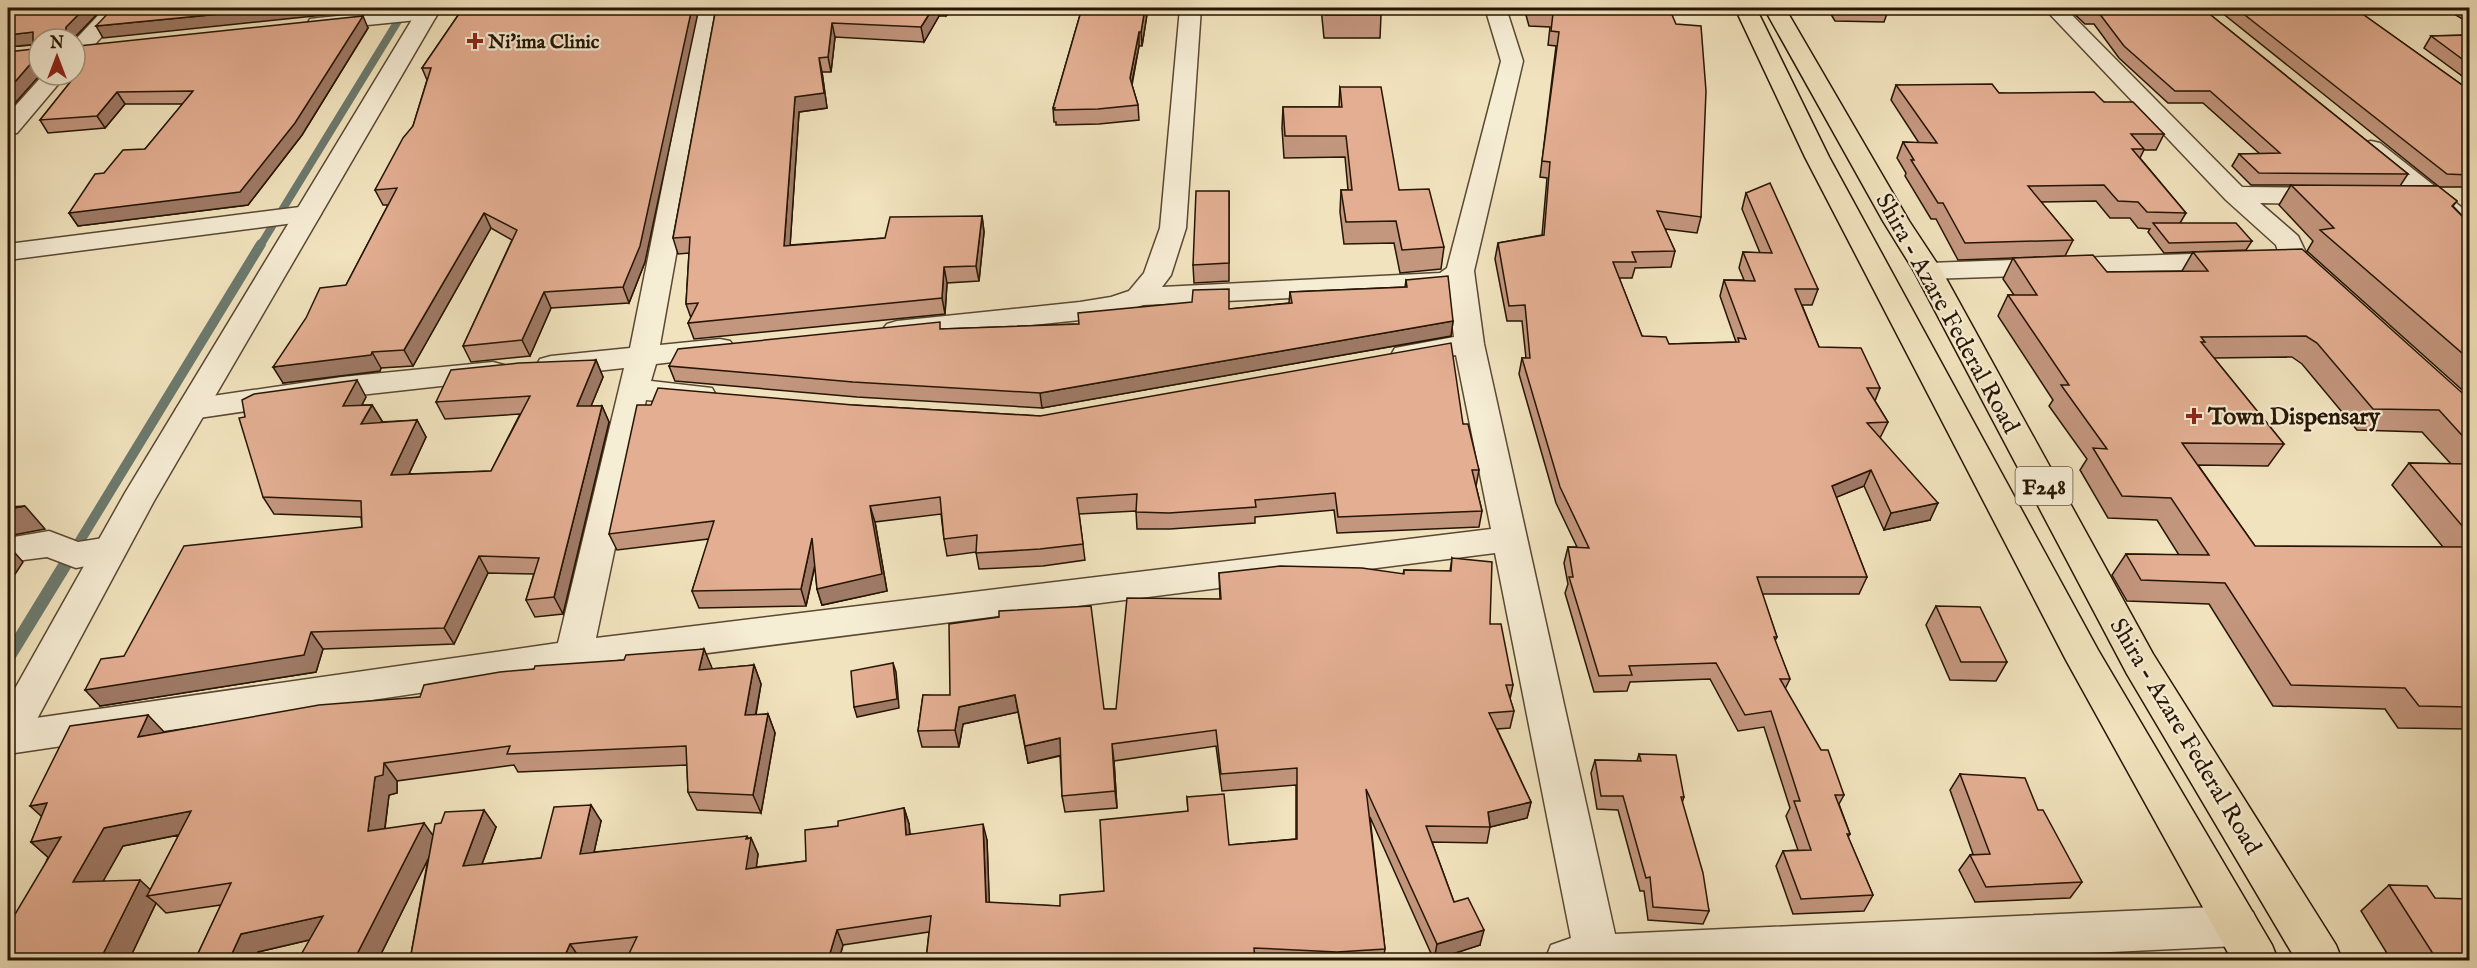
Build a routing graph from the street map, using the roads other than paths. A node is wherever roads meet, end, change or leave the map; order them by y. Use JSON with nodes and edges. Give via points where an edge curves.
{"nodes":[{"id":1,"x":116,"y":8,"type":"edge"},
{"id":2,"x":709,"y":8,"type":"edge"},
{"id":3,"x":1190,"y":8,"type":"edge"},
{"id":4,"x":1496,"y":8,"type":"edge"},
{"id":5,"x":1745,"y":8,"type":"edge"},
{"id":6,"x":1774,"y":8,"type":"edge"},
{"id":7,"x":2054,"y":8,"type":"edge"},
{"id":8,"x":414,"y":13,"type":"edge"},
{"id":9,"x":299,"y":26,"type":"edge"},
{"id":10,"x":87,"y":39,"type":"edge"},
{"id":11,"x":113,"y":46,"type":"edge"},
{"id":12,"x":87,"y":50,"type":"edge"},
{"id":13,"x":44,"y":87,"type":"edge"},
{"id":14,"x":8,"y":128,"type":"edge"},
{"id":15,"x":2357,"y":136,"type":"edge"},
{"id":16,"x":1857,"y":153,"type":"junction"},
{"id":17,"x":1817,"y":157,"type":"junction"},
{"id":18,"x":2235,"y":195,"type":"junction"},
{"id":19,"x":2350,"y":196,"type":"edge"},
{"id":20,"x":2396,"y":196,"type":"edge"},
{"id":21,"x":2430,"y":196,"type":"junction"},
{"id":22,"x":2469,"y":196,"type":"edge"},
{"id":23,"x":284,"y":217,"type":"junction"},
{"id":24,"x":2469,"y":228,"type":"edge"},
{"id":25,"x":8,"y":252,"type":"edge"},
{"id":26,"x":1460,"y":271,"type":"junction"},
{"id":27,"x":1928,"y":271,"type":"junction"},
{"id":28,"x":1139,"y":297,"type":"junction"},
{"id":29,"x":868,"y":333,"type":"edge"},
{"id":30,"x":1469,"y":344,"type":"junction"},
{"id":31,"x":749,"y":345,"type":"edge"},
{"id":32,"x":643,"y":356,"type":"junction"},
{"id":33,"x":1379,"y":361,"type":"edge"},
{"id":34,"x":633,"y":389,"type":"junction"},
{"id":35,"x":728,"y":397,"type":"edge"},
{"id":36,"x":192,"y":408,"type":"junction"},
{"id":37,"x":1510,"y":538,"type":"junction"},
{"id":38,"x":8,"y":550,"type":"edge"},
{"id":39,"x":110,"y":550,"type":"junction"},
{"id":40,"x":574,"y":655,"type":"junction"},
{"id":41,"x":8,"y":737,"type":"edge"},
{"id":42,"x":2246,"y":943,"type":"edge"},
{"id":43,"x":1582,"y":958,"type":"edge"},
{"id":44,"x":2320,"y":960,"type":"edge"}],
"edges":[{"from":1,"to":10,"type":"street"},
{"from":2,"to":32,"type":"street"},
{"from":3,"to":28,"type":"street","via":[[1173,228],[1157,275]]},
{"from":4,"to":26,"type":"street","via":[[1512,61]]},
{"from":5,"to":17,"type":"main road","name":"Shira - Azare Federal Road","number":"F248"},
{"from":6,"to":16,"type":"main road","name":"Shira - Azare Federal Road","number":"F248"},
{"from":7,"to":18,"type":"street"},
{"from":8,"to":9,"type":"street"},
{"from":8,"to":23,"type":"street"},
{"from":11,"to":12,"type":"street"},
{"from":13,"to":14,"type":"street"},
{"from":15,"to":21,"type":"street"},
{"from":16,"to":17,"type":"main road"},
{"from":16,"to":27,"type":"main road","name":"Shira - Azare Federal Road","number":"F248"},
{"from":17,"to":42,"type":"main road","name":"Shira - Azare Federal Road","number":"F248","via":[[2085,660]]},
{"from":18,"to":19,"type":"street"},
{"from":18,"to":27,"type":"street","via":[[2288,242],[2302,263],[2289,259]]},
{"from":20,"to":21,"type":"street"},
{"from":21,"to":22,"type":"street"},
{"from":21,"to":24,"type":"street"},
{"from":23,"to":25,"type":"street"},
{"from":23,"to":36,"type":"street"},
{"from":26,"to":28,"type":"street","via":[[1450,279],[1434,282]]},
{"from":26,"to":30,"type":"street"},
{"from":27,"to":44,"type":"main road","name":"Shira - Azare Federal Road","number":"F248","via":[[2140,664]]},
{"from":28,"to":29,"type":"street","via":[[1080,311]]},
{"from":30,"to":33,"type":"street"},
{"from":30,"to":37,"type":"street"},
{"from":31,"to":32,"type":"street"},
{"from":32,"to":34,"type":"street"},
{"from":32,"to":36,"type":"street","via":[[342,387]]},
{"from":34,"to":35,"type":"street"},
{"from":34,"to":40,"type":"street"},
{"from":36,"to":39,"type":"street"},
{"from":37,"to":40,"type":"street"},
{"from":37,"to":43,"type":"street"},
{"from":38,"to":39,"type":"street"},
{"from":39,"to":41,"type":"street"},
{"from":40,"to":41,"type":"street"},
{"from":42,"to":43,"type":"street"}]}
